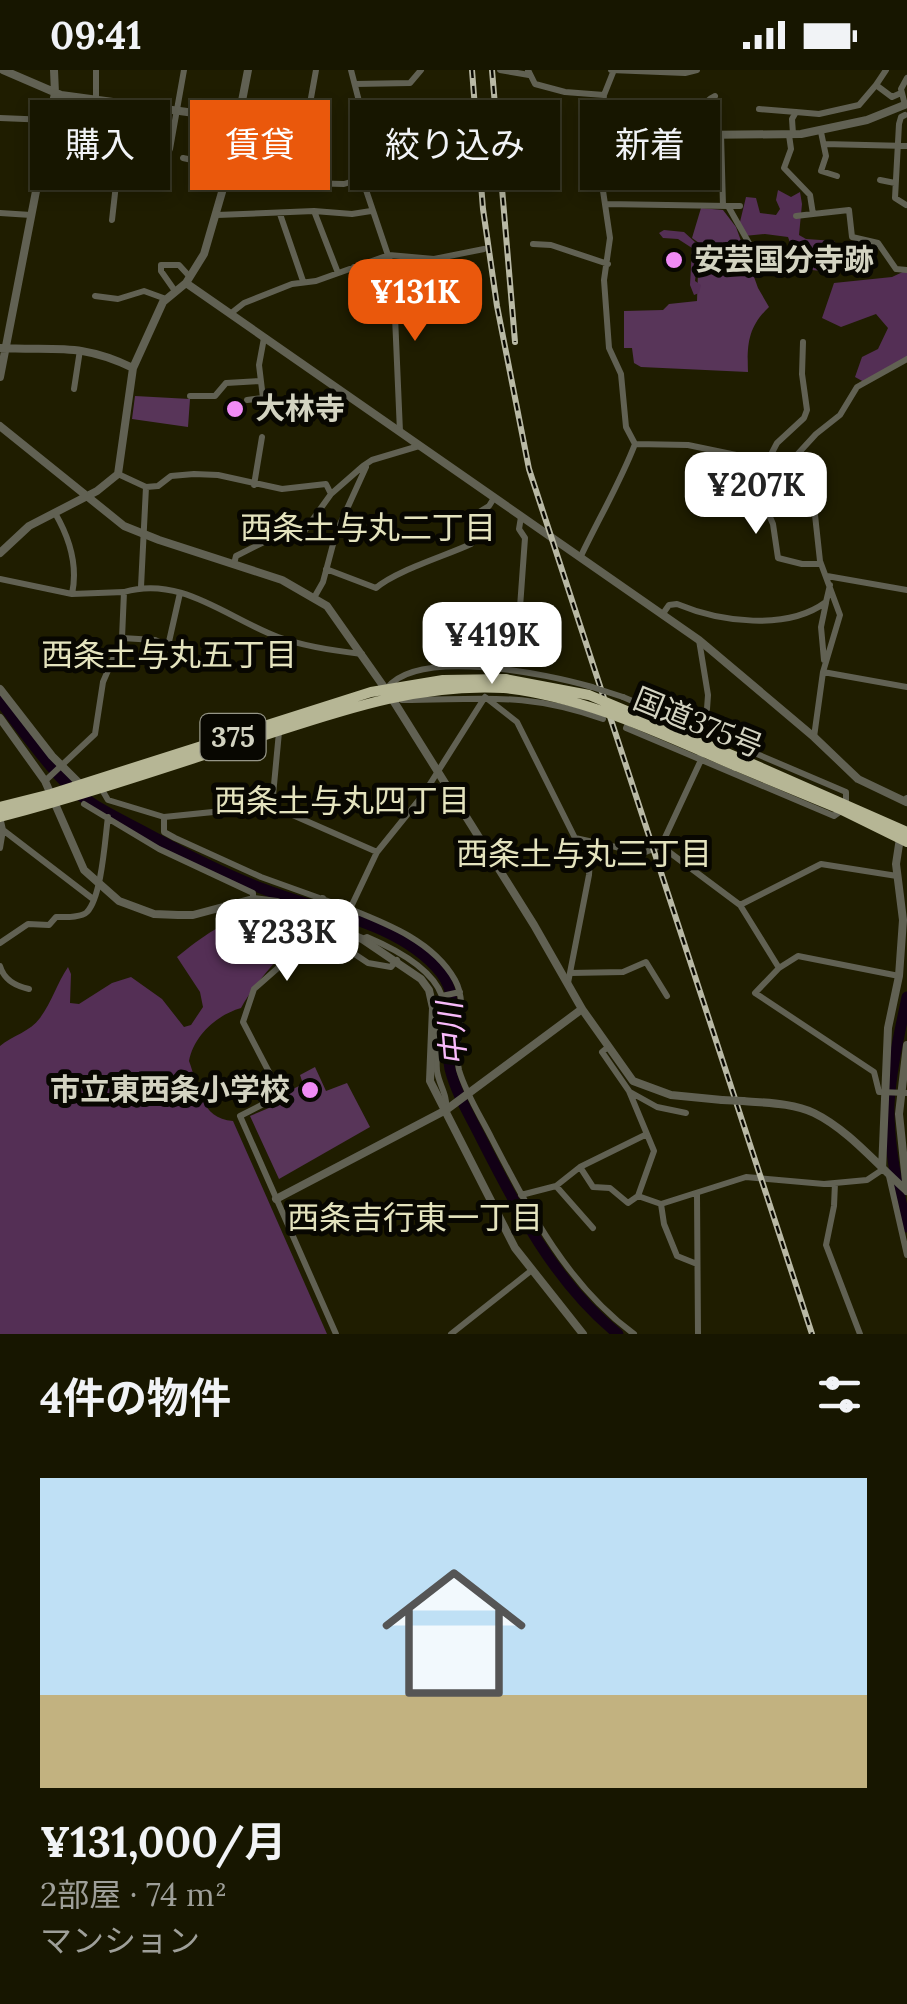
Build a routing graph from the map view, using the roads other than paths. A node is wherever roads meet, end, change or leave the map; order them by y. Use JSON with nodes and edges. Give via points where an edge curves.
{"nodes":[{"id":1,"x":3,"y":70,"type":"edge"},
{"id":2,"x":54,"y":70,"type":"edge"},
{"id":3,"x":96,"y":70,"type":"edge"},
{"id":4,"x":184,"y":70,"type":"edge"},
{"id":5,"x":248,"y":70,"type":"edge"},
{"id":6,"x":316,"y":70,"type":"edge"},
{"id":7,"x":351,"y":70,"type":"edge"},
{"id":8,"x":500,"y":70,"type":"edge"},
{"id":9,"x":612,"y":70,"type":"edge"},
{"id":10,"x":697,"y":70,"type":"edge"},
{"id":11,"x":886,"y":70,"type":"edge"},
{"id":12,"x":424,"y":71,"type":"edge"},
{"id":13,"x":529,"y":73,"type":"edge"},
{"id":14,"x":907,"y":78,"type":"edge"},
{"id":15,"x":355,"y":84,"type":"junction"},
{"id":16,"x":876,"y":85,"type":"junction"},
{"id":17,"x":901,"y":92,"type":"junction"},
{"id":18,"x":55,"y":93,"type":"junction"},
{"id":19,"x":604,"y":95,"type":"junction"},
{"id":20,"x":715,"y":96,"type":"dead end"},
{"id":21,"x":54,"y":100,"type":"edge"},
{"id":22,"x":87,"y":100,"type":"edge"},
{"id":23,"x":96,"y":100,"type":"edge"},
{"id":24,"x":243,"y":100,"type":"edge"},
{"id":25,"x":311,"y":100,"type":"edge"},
{"id":26,"x":359,"y":100,"type":"edge"},
{"id":27,"x":604,"y":100,"type":"edge"},
{"id":28,"x":707,"y":100,"type":"edge"},
{"id":29,"x":170,"y":108,"type":"edge"},
{"id":30,"x":906,"y":108,"type":"edge"},
{"id":31,"x":177,"y":109,"type":"junction"},
{"id":32,"x":758,"y":109,"type":"dead end"},
{"id":33,"x":190,"y":111,"type":"edge"},
{"id":34,"x":796,"y":112,"type":"junction"},
{"id":35,"x":0,"y":118,"type":"edge"},
{"id":36,"x":30,"y":119,"type":"edge"},
{"id":37,"x":820,"y":132,"type":"junction"},
{"id":38,"x":720,"y":134,"type":"joint"},
{"id":39,"x":791,"y":135,"type":"junction"},
{"id":40,"x":824,"y":144,"type":"junction"},
{"id":41,"x":896,"y":146,"type":"junction"},
{"id":42,"x":907,"y":146,"type":"edge"},
{"id":43,"x":170,"y":149,"type":"dead end"},
{"id":44,"x":182,"y":158,"type":"dead end"},
{"id":45,"x":190,"y":160,"type":"edge"},
{"id":46,"x":838,"y":176,"type":"dead end"},
{"id":47,"x":880,"y":180,"type":"dead end"},
{"id":48,"x":895,"y":183,"type":"junction"},
{"id":49,"x":36,"y":190,"type":"edge"},
{"id":50,"x":115,"y":190,"type":"edge"},
{"id":51,"x":224,"y":190,"type":"edge"},
{"id":52,"x":366,"y":190,"type":"edge"},
{"id":53,"x":604,"y":190,"type":"edge"},
{"id":54,"x":606,"y":204,"type":"junction"},
{"id":55,"x":906,"y":205,"type":"edge"},
{"id":56,"x":726,"y":206,"type":"junction"},
{"id":57,"x":740,"y":206,"type":"dead end"},
{"id":58,"x":314,"y":211,"type":"junction"},
{"id":59,"x":371,"y":211,"type":"junction"},
{"id":60,"x":0,"y":213,"type":"edge"},
{"id":61,"x":280,"y":214,"type":"junction"},
{"id":62,"x":814,"y":214,"type":"junction"},
{"id":63,"x":31,"y":215,"type":"junction"},
{"id":64,"x":217,"y":215,"type":"junction"},
{"id":65,"x":796,"y":216,"type":"dead end"},
{"id":66,"x":112,"y":220,"type":"dead end"},
{"id":67,"x":533,"y":244,"type":"dead end"},
{"id":68,"x":484,"y":248,"type":"dead end"},
{"id":69,"x":754,"y":252,"type":"dead end"},
{"id":70,"x":389,"y":256,"type":"junction"},
{"id":71,"x":608,"y":264,"type":"junction"},
{"id":72,"x":354,"y":267,"type":"junction"},
{"id":73,"x":907,"y":270,"type":"edge"},
{"id":74,"x":338,"y":274,"type":"junction"},
{"id":75,"x":188,"y":280,"type":"junction"},
{"id":76,"x":304,"y":282,"type":"junction"},
{"id":77,"x":175,"y":291,"type":"junction"},
{"id":78,"x":396,"y":291,"type":"junction"},
{"id":79,"x":95,"y":296,"type":"dead end"},
{"id":80,"x":166,"y":300,"type":"junction"},
{"id":81,"x":230,"y":314,"type":"junction"},
{"id":82,"x":264,"y":338,"type":"junction"},
{"id":83,"x":802,"y":342,"type":"dead end"},
{"id":84,"x":3,"y":348,"type":"edge"},
{"id":85,"x":80,"y":350,"type":"junction"},
{"id":86,"x":907,"y":359,"type":"edge"},
{"id":87,"x":133,"y":368,"type":"junction"},
{"id":88,"x":0,"y":377,"type":"edge"},
{"id":89,"x":260,"y":381,"type":"junction"},
{"id":90,"x":74,"y":388,"type":"dead end"},
{"id":91,"x":190,"y":396,"type":"dead end"},
{"id":92,"x":247,"y":400,"type":"dead end"},
{"id":93,"x":0,"y":426,"type":"edge"},
{"id":94,"x":400,"y":434,"type":"junction"},
{"id":95,"x":262,"y":437,"type":"dead end"},
{"id":96,"x":635,"y":444,"type":"junction"},
{"id":97,"x":418,"y":446,"type":"junction"},
{"id":98,"x":768,"y":457,"type":"junction"},
{"id":99,"x":793,"y":458,"type":"junction"},
{"id":100,"x":366,"y":467,"type":"junction"},
{"id":101,"x":118,"y":474,"type":"junction"},
{"id":102,"x":254,"y":485,"type":"junction"},
{"id":103,"x":146,"y":487,"type":"junction"},
{"id":104,"x":331,"y":494,"type":"junction"},
{"id":105,"x":83,"y":496,"type":"junction"},
{"id":106,"x":494,"y":498,"type":"junction"},
{"id":107,"x":55,"y":513,"type":"junction"},
{"id":108,"x":520,"y":517,"type":"junction"},
{"id":109,"x":144,"y":535,"type":"junction"},
{"id":110,"x":0,"y":553,"type":"edge"},
{"id":111,"x":581,"y":556,"type":"junction"},
{"id":112,"x":234,"y":564,"type":"junction"},
{"id":113,"x":821,"y":564,"type":"junction"},
{"id":114,"x":326,"y":569,"type":"junction"},
{"id":115,"x":0,"y":579,"type":"edge"},
{"id":116,"x":828,"y":580,"type":"junction"},
{"id":117,"x":142,"y":586,"type":"junction"},
{"id":118,"x":907,"y":590,"type":"edge"},
{"id":119,"x":124,"y":592,"type":"junction"},
{"id":120,"x":180,"y":593,"type":"junction"},
{"id":121,"x":72,"y":594,"type":"junction"},
{"id":122,"x":315,"y":596,"type":"junction"},
{"id":123,"x":826,"y":602,"type":"junction"},
{"id":124,"x":662,"y":615,"type":"junction"},
{"id":125,"x":122,"y":638,"type":"junction"},
{"id":126,"x":699,"y":640,"type":"junction"},
{"id":127,"x":364,"y":654,"type":"junction"},
{"id":128,"x":824,"y":669,"type":"junction"},
{"id":129,"x":516,"y":671,"type":"junction"},
{"id":130,"x":503,"y":678,"type":"junction"},
{"id":131,"x":569,"y":680,"type":"junction"},
{"id":132,"x":907,"y":687,"type":"edge"},
{"id":133,"x":0,"y":689,"type":"edge"},
{"id":134,"x":388,"y":693,"type":"junction"},
{"id":135,"x":485,"y":696,"type":"junction"},
{"id":136,"x":513,"y":697,"type":"junction"},
{"id":137,"x":636,"y":704,"type":"junction"},
{"id":138,"x":564,"y":705,"type":"junction"},
{"id":139,"x":0,"y":718,"type":"edge"},
{"id":140,"x":603,"y":719,"type":"dead end"},
{"id":141,"x":698,"y":728,"type":"junction"},
{"id":142,"x":279,"y":731,"type":"junction"},
{"id":143,"x":814,"y":737,"type":"junction"},
{"id":144,"x":701,"y":760,"type":"junction"},
{"id":145,"x":61,"y":766,"type":"junction"},
{"id":146,"x":437,"y":769,"type":"junction"},
{"id":147,"x":48,"y":778,"type":"junction"},
{"id":148,"x":80,"y":784,"type":"junction"},
{"id":149,"x":98,"y":788,"type":"junction"},
{"id":150,"x":68,"y":793,"type":"junction"},
{"id":151,"x":53,"y":798,"type":"junction"},
{"id":152,"x":907,"y":799,"type":"edge"},
{"id":153,"x":84,"y":804,"type":"dead end"},
{"id":154,"x":272,"y":806,"type":"junction"},
{"id":155,"x":844,"y":806,"type":"junction"},
{"id":156,"x":0,"y":807,"type":"edge"},
{"id":157,"x":164,"y":816,"type":"junction"},
{"id":158,"x":0,"y":817,"type":"edge"},
{"id":159,"x":108,"y":817,"type":"junction"},
{"id":160,"x":4,"y":830,"type":"junction"},
{"id":161,"x":905,"y":837,"type":"edge"},
{"id":162,"x":591,"y":842,"type":"junction"},
{"id":163,"x":661,"y":846,"type":"junction"},
{"id":164,"x":0,"y":848,"type":"edge"},
{"id":165,"x":376,"y":852,"type":"junction"},
{"id":166,"x":897,"y":876,"type":"junction"},
{"id":167,"x":97,"y":884,"type":"junction"},
{"id":168,"x":253,"y":898,"type":"junction"},
{"id":169,"x":323,"y":898,"type":"junction"},
{"id":170,"x":93,"y":899,"type":"junction"},
{"id":171,"x":740,"y":905,"type":"junction"},
{"id":172,"x":350,"y":908,"type":"junction"},
{"id":173,"x":316,"y":915,"type":"junction"},
{"id":174,"x":362,"y":940,"type":"junction"},
{"id":175,"x":0,"y":944,"type":"edge"},
{"id":176,"x":397,"y":960,"type":"junction"},
{"id":177,"x":0,"y":966,"type":"edge"},
{"id":178,"x":778,"y":968,"type":"junction"},
{"id":179,"x":899,"y":976,"type":"junction"},
{"id":180,"x":569,"y":978,"type":"junction"},
{"id":181,"x":29,"y":989,"type":"dead end"},
{"id":182,"x":459,"y":992,"type":"junction"},
{"id":183,"x":443,"y":996,"type":"junction"},
{"id":184,"x":666,"y":996,"type":"dead end"},
{"id":185,"x":582,"y":1009,"type":"junction"},
{"id":186,"x":907,"y":1045,"type":"edge"},
{"id":187,"x":608,"y":1047,"type":"junction"},
{"id":188,"x":629,"y":1091,"type":"junction"},
{"id":189,"x":468,"y":1093,"type":"junction"},
{"id":190,"x":885,"y":1093,"type":"junction"},
{"id":191,"x":902,"y":1093,"type":"edge"},
{"id":192,"x":451,"y":1107,"type":"junction"},
{"id":193,"x":686,"y":1113,"type":"dead end"},
{"id":194,"x":647,"y":1134,"type":"junction"},
{"id":195,"x":580,"y":1168,"type":"junction"},
{"id":196,"x":885,"y":1173,"type":"junction"},
{"id":197,"x":835,"y":1183,"type":"junction"},
{"id":198,"x":556,"y":1186,"type":"junction"},
{"id":199,"x":907,"y":1192,"type":"edge"},
{"id":200,"x":697,"y":1194,"type":"junction"},
{"id":201,"x":521,"y":1195,"type":"junction"},
{"id":202,"x":638,"y":1196,"type":"junction"},
{"id":203,"x":276,"y":1198,"type":"junction"},
{"id":204,"x":662,"y":1204,"type":"junction"},
{"id":205,"x":593,"y":1228,"type":"dead end"},
{"id":206,"x":907,"y":1255,"type":"edge"},
{"id":207,"x":697,"y":1264,"type":"junction"},
{"id":208,"x":532,"y":1270,"type":"junction"},
{"id":209,"x":336,"y":1334,"type":"edge"},
{"id":210,"x":451,"y":1334,"type":"edge"},
{"id":211,"x":583,"y":1334,"type":"edge"},
{"id":212,"x":634,"y":1334,"type":"edge"},
{"id":213,"x":698,"y":1334,"type":"edge"},
{"id":214,"x":860,"y":1334,"type":"edge"}],
"edges":[{"from":1,"to":18,"type":"street"},
{"from":2,"to":18,"type":"street"},
{"from":3,"to":23,"type":"street"},
{"from":4,"to":31,"type":"street"},
{"from":5,"to":24,"type":"street"},
{"from":6,"to":25,"type":"street"},
{"from":7,"to":15,"type":"street"},
{"from":8,"to":13,"type":"street"},
{"from":9,"to":10,"type":"street"},
{"from":9,"to":19,"type":"street"},
{"from":11,"to":16,"type":"street"},
{"from":12,"to":15,"type":"street","via":[[410,83]]},
{"from":13,"to":19,"type":"street","via":[[535,84]]},
{"from":14,"to":17,"type":"street"},
{"from":15,"to":26,"type":"street"},
{"from":16,"to":17,"type":"street","via":[[892,97]]},
{"from":16,"to":34,"type":"street","via":[[860,105]]},
{"from":17,"to":30,"type":"street"},
{"from":18,"to":21,"type":"street"},
{"from":18,"to":22,"type":"street"},
{"from":19,"to":27,"type":"street"},
{"from":20,"to":28,"type":"street"},
{"from":29,"to":31,"type":"street"},
{"from":30,"to":37,"type":"street"},
{"from":30,"to":41,"type":"street"},
{"from":31,"to":33,"type":"street"},
{"from":31,"to":43,"type":"street"},
{"from":32,"to":34,"type":"street"},
{"from":34,"to":39,"type":"street"},
{"from":35,"to":36,"type":"street"},
{"from":37,"to":39,"type":"street"},
{"from":37,"to":40,"type":"street"},
{"from":38,"to":39,"type":"street"},
{"from":38,"to":56,"type":"street"},
{"from":39,"to":62,"type":"street","via":[[784,168],[810,195]]},
{"from":40,"to":41,"type":"street"},
{"from":40,"to":46,"type":"street","via":[[821,171]]},
{"from":41,"to":42,"type":"street"},
{"from":41,"to":48,"type":"street"},
{"from":44,"to":45,"type":"street"},
{"from":47,"to":48,"type":"street"},
{"from":48,"to":55,"type":"street","via":[[895,198]]},
{"from":49,"to":63,"type":"street"},
{"from":50,"to":66,"type":"street"},
{"from":51,"to":64,"type":"street"},
{"from":52,"to":59,"type":"street"},
{"from":53,"to":54,"type":"street"},
{"from":54,"to":56,"type":"street"},
{"from":54,"to":71,"type":"street"},
{"from":56,"to":57,"type":"street"},
{"from":56,"to":69,"type":"street"},
{"from":58,"to":59,"type":"street"},
{"from":58,"to":61,"type":"street"},
{"from":58,"to":74,"type":"street"},
{"from":59,"to":70,"type":"street"},
{"from":60,"to":63,"type":"street"},
{"from":61,"to":64,"type":"street"},
{"from":61,"to":76,"type":"street"},
{"from":62,"to":65,"type":"street"},
{"from":62,"to":73,"type":"street","via":[[849,210],[852,237],[878,243],[896,268]]},
{"from":63,"to":84,"type":"street"},
{"from":64,"to":75,"type":"street"},
{"from":67,"to":71,"type":"street"},
{"from":68,"to":70,"type":"street","via":[[434,259]]},
{"from":70,"to":72,"type":"street"},
{"from":70,"to":78,"type":"street"},
{"from":71,"to":96,"type":"street","via":[[608,348],[621,374],[626,427]]},
{"from":72,"to":74,"type":"street"},
{"from":72,"to":78,"type":"street","via":[[360,297]]},
{"from":74,"to":76,"type":"street"},
{"from":75,"to":77,"type":"street"},
{"from":75,"to":77,"type":"street","via":[[179,266],[162,265]]},
{"from":75,"to":81,"type":"street"},
{"from":76,"to":81,"type":"street"},
{"from":77,"to":80,"type":"street"},
{"from":78,"to":94,"type":"street"},
{"from":79,"to":80,"type":"street","via":[[118,300],[144,291]]},
{"from":80,"to":87,"type":"street"},
{"from":81,"to":82,"type":"street"},
{"from":82,"to":89,"type":"street"},
{"from":82,"to":94,"type":"street"},
{"from":83,"to":98,"type":"street","via":[[804,418]]},
{"from":84,"to":85,"type":"street"},
{"from":84,"to":88,"type":"street"},
{"from":85,"to":87,"type":"street"},
{"from":85,"to":90,"type":"street"},
{"from":86,"to":99,"type":"street","via":[[857,386],[840,415]]},
{"from":87,"to":101,"type":"street"},
{"from":89,"to":91,"type":"street","via":[[226,382],[215,396]]},
{"from":89,"to":92,"type":"street","via":[[263,398]]},
{"from":93,"to":105,"type":"street"},
{"from":94,"to":97,"type":"street"},
{"from":95,"to":102,"type":"street"},
{"from":96,"to":98,"type":"street"},
{"from":96,"to":111,"type":"street"},
{"from":97,"to":100,"type":"street"},
{"from":97,"to":106,"type":"street"},
{"from":98,"to":99,"type":"street"},
{"from":98,"to":113,"type":"street","via":[[766,508],[778,558]]},
{"from":99,"to":113,"type":"street","via":[[811,478]]},
{"from":100,"to":104,"type":"street"},
{"from":100,"to":114,"type":"street"},
{"from":101,"to":103,"type":"street"},
{"from":101,"to":105,"type":"street"},
{"from":102,"to":103,"type":"street","via":[[194,474]]},
{"from":102,"to":104,"type":"street","via":[[326,484]]},
{"from":103,"to":109,"type":"street"},
{"from":104,"to":112,"type":"street","via":[[303,532],[274,538],[236,556]]},
{"from":105,"to":107,"type":"street"},
{"from":105,"to":109,"type":"street"},
{"from":106,"to":108,"type":"street"},
{"from":106,"to":114,"type":"street","via":[[472,516],[471,544],[390,576],[376,588]]},
{"from":107,"to":110,"type":"street","via":[[28,526]]},
{"from":107,"to":121,"type":"street","via":[[69,543]]},
{"from":108,"to":111,"type":"street"},
{"from":108,"to":130,"type":"street","via":[[525,538],[518,635],[503,658]]},
{"from":109,"to":112,"type":"street"},
{"from":109,"to":117,"type":"street"},
{"from":111,"to":124,"type":"street"},
{"from":112,"to":122,"type":"street"},
{"from":113,"to":116,"type":"street"},
{"from":114,"to":122,"type":"street"},
{"from":115,"to":121,"type":"street"},
{"from":116,"to":118,"type":"street"},
{"from":116,"to":123,"type":"street"},
{"from":116,"to":128,"type":"street","via":[[840,615]]},
{"from":117,"to":119,"type":"street"},
{"from":117,"to":120,"type":"street"},
{"from":119,"to":121,"type":"street"},
{"from":119,"to":125,"type":"street"},
{"from":120,"to":125,"type":"street","via":[[168,646]]},
{"from":120,"to":127,"type":"street","via":[[282,639]]},
{"from":122,"to":127,"type":"street"},
{"from":123,"to":124,"type":"street","via":[[792,619],[751,622],[676,604]]},
{"from":123,"to":128,"type":"street"},
{"from":124,"to":126,"type":"street"},
{"from":125,"to":145,"type":"street","via":[[103,682],[95,734]]},
{"from":126,"to":141,"type":"street","via":[[708,695]]},
{"from":126,"to":143,"type":"street"},
{"from":127,"to":134,"type":"street"},
{"from":128,"to":132,"type":"street"},
{"from":128,"to":143,"type":"street"},
{"from":129,"to":130,"type":"street"},
{"from":129,"to":131,"type":"street"},
{"from":129,"to":136,"type":"street"},
{"from":130,"to":134,"type":"highway","name":"国道375号","number":"375","via":[[443,680]]},
{"from":130,"to":155,"type":"highway","name":"国道375号","number":"375","bridge":true,"via":[[589,695]]},
{"from":131,"to":137,"type":"street","bridge":true},
{"from":131,"to":138,"type":"street"},
{"from":133,"to":145,"type":"street"},
{"from":134,"to":135,"type":"street","via":[[412,700]]},
{"from":134,"to":142,"type":"highway","name":"国道375号","number":"375"},
{"from":134,"to":146,"type":"street"},
{"from":134,"to":148,"type":"highway","name":"国道375号","number":"375"},
{"from":135,"to":136,"type":"street"},
{"from":135,"to":146,"type":"street"},
{"from":135,"to":162,"type":"street","via":[[516,722],[574,838]]},
{"from":136,"to":138,"type":"street"},
{"from":137,"to":141,"type":"street"},
{"from":137,"to":144,"type":"street","via":[[626,728]]},
{"from":138,"to":140,"type":"street"},
{"from":139,"to":147,"type":"street"},
{"from":141,"to":144,"type":"street"},
{"from":141,"to":155,"type":"street","via":[[846,792]]},
{"from":142,"to":149,"type":"highway","name":"国道375号","number":"375"},
{"from":142,"to":154,"type":"street"},
{"from":143,"to":152,"type":"street","via":[[858,779]]},
{"from":144,"to":155,"type":"street","via":[[834,816]]},
{"from":144,"to":163,"type":"street"},
{"from":145,"to":147,"type":"street"},
{"from":145,"to":148,"type":"street"},
{"from":146,"to":165,"type":"street"},
{"from":146,"to":180,"type":"street"},
{"from":147,"to":151,"type":"street"},
{"from":148,"to":150,"type":"highway","name":"国道375号","number":"375"},
{"from":149,"to":150,"type":"highway","name":"国道375号","number":"375"},
{"from":149,"to":157,"type":"street","via":[[108,800]]},
{"from":150,"to":151,"type":"highway","name":"国道375号","number":"375"},
{"from":151,"to":156,"type":"highway","name":"国道375号","number":"375"},
{"from":151,"to":158,"type":"highway","name":"国道375号","number":"375"},
{"from":151,"to":167,"type":"street","via":[[84,870]]},
{"from":153,"to":159,"type":"street"},
{"from":154,"to":157,"type":"street"},
{"from":154,"to":165,"type":"street"},
{"from":155,"to":161,"type":"highway","name":"国道375号","number":"375"},
{"from":157,"to":169,"type":"street","via":[[164,832],[175,838]]},
{"from":158,"to":160,"type":"street"},
{"from":159,"to":167,"type":"street"},
{"from":159,"to":168,"type":"street"},
{"from":160,"to":164,"type":"street"},
{"from":160,"to":170,"type":"street"},
{"from":161,"to":166,"type":"street"},
{"from":162,"to":163,"type":"street","via":[[642,854]]},
{"from":162,"to":180,"type":"street"},
{"from":163,"to":171,"type":"street"},
{"from":165,"to":172,"type":"street"},
{"from":166,"to":171,"type":"street","via":[[821,864]]},
{"from":166,"to":179,"type":"street","via":[[904,920]]},
{"from":167,"to":168,"type":"street","via":[[129,906],[165,915],[193,915]]},
{"from":167,"to":170,"type":"street"},
{"from":168,"to":173,"type":"street"},
{"from":169,"to":172,"type":"street"},
{"from":169,"to":173,"type":"street"},
{"from":170,"to":175,"type":"street","via":[[84,915],[28,924]]},
{"from":171,"to":178,"type":"street"},
{"from":172,"to":182,"type":"street","via":[[410,937],[449,970]]},
{"from":173,"to":174,"type":"street"},
{"from":174,"to":176,"type":"street"},
{"from":174,"to":183,"type":"street","via":[[385,945],[422,970]]},
{"from":176,"to":192,"type":"street","via":[[429,990],[430,1081]]},
{"from":176,"to":203,"type":"street","via":[[391,967],[368,963],[320,930],[248,999],[242,1022],[281,1095],[240,1116]]},
{"from":177,"to":181,"type":"street","via":[[14,984]]},
{"from":178,"to":179,"type":"street","via":[[798,956]]},
{"from":178,"to":190,"type":"street","via":[[755,993],[874,1072]]},
{"from":179,"to":190,"type":"street"},
{"from":180,"to":184,"type":"street","via":[[623,972],[646,962]]},
{"from":180,"to":185,"type":"street"},
{"from":182,"to":183,"type":"street"},
{"from":182,"to":189,"type":"street","via":[[458,1064]]},
{"from":183,"to":192,"type":"street","via":[[436,1061]]},
{"from":185,"to":187,"type":"street"},
{"from":185,"to":189,"type":"street"},
{"from":186,"to":191,"type":"street"},
{"from":187,"to":188,"type":"street","via":[[602,1052]]},
{"from":187,"to":196,"type":"street","bridge":true,"via":[[633,1081],[652,1090],[812,1112]]},
{"from":188,"to":193,"type":"street","via":[[657,1108]]},
{"from":188,"to":194,"type":"street"},
{"from":189,"to":192,"type":"street"},
{"from":189,"to":201,"type":"street"},
{"from":190,"to":191,"type":"street"},
{"from":190,"to":196,"type":"street"},
{"from":191,"to":199,"type":"street"},
{"from":192,"to":203,"type":"street"},
{"from":192,"to":208,"type":"street","via":[[515,1248]]},
{"from":194,"to":195,"type":"street"},
{"from":194,"to":202,"type":"street","via":[[654,1151]]},
{"from":195,"to":198,"type":"street"},
{"from":195,"to":202,"type":"street","via":[[593,1187],[610,1188],[628,1203]]},
{"from":196,"to":197,"type":"street"},
{"from":196,"to":199,"type":"street"},
{"from":196,"to":206,"type":"street"},
{"from":197,"to":200,"type":"street","via":[[746,1178]]},
{"from":197,"to":214,"type":"street","via":[[826,1244]]},
{"from":198,"to":201,"type":"street"},
{"from":198,"to":205,"type":"street"},
{"from":200,"to":204,"type":"street"},
{"from":200,"to":207,"type":"street"},
{"from":201,"to":212,"type":"street","via":[[586,1291]]},
{"from":202,"to":204,"type":"street"},
{"from":203,"to":209,"type":"street"},
{"from":204,"to":207,"type":"street","via":[[677,1256]]},
{"from":207,"to":213,"type":"street"},
{"from":208,"to":210,"type":"street"},
{"from":208,"to":211,"type":"street"}]}
